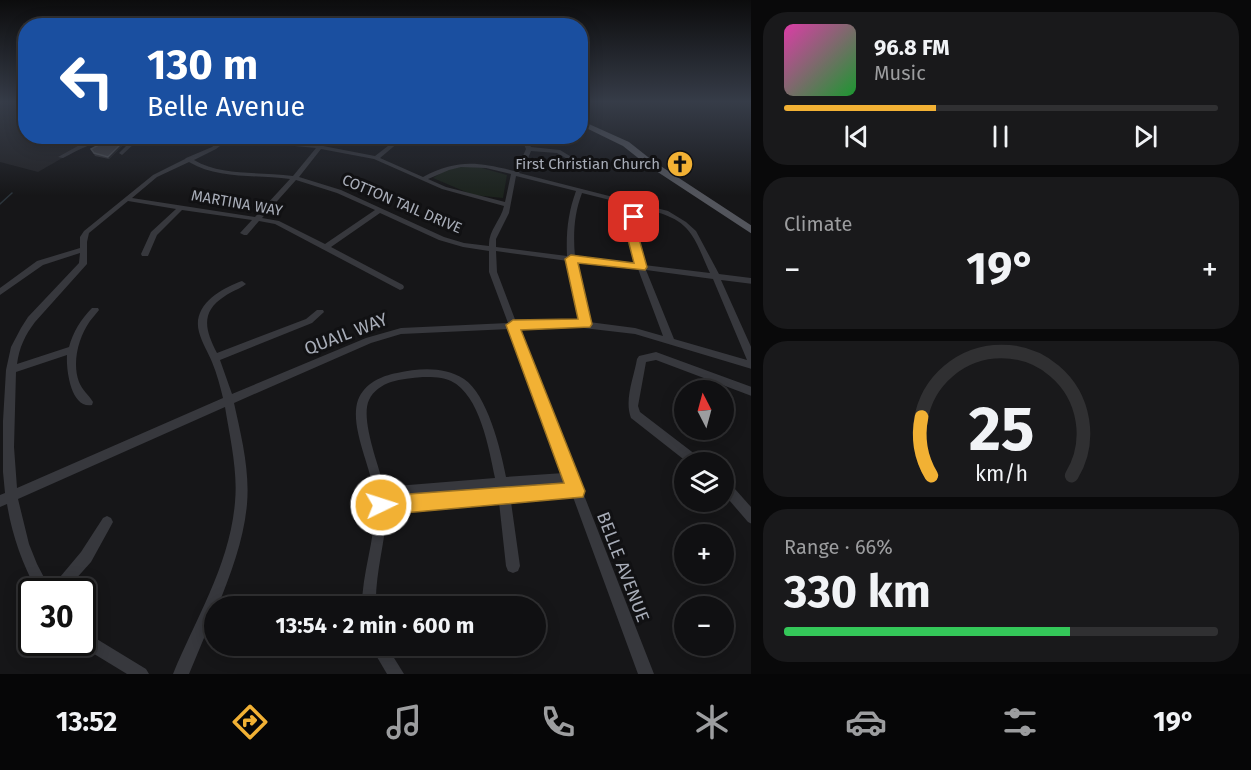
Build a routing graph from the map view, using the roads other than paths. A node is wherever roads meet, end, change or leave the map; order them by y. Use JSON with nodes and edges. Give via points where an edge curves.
{"nodes":[{"id":1,"x":599,"y":133,"type":"edge"},
{"id":2,"x":88,"y":144,"type":"edge"},
{"id":3,"x":132,"y":144,"type":"edge"},
{"id":4,"x":219,"y":144,"type":"edge"},
{"id":5,"x":293,"y":144,"type":"edge"},
{"id":6,"x":323,"y":144,"type":"edge"},
{"id":7,"x":393,"y":144,"type":"edge"},
{"id":8,"x":526,"y":144,"type":"edge"},
{"id":9,"x":321,"y":147,"type":"junction"},
{"id":10,"x":529,"y":149,"type":"junction"},
{"id":11,"x":122,"y":153,"type":"dead end"},
{"id":12,"x":61,"y":157,"type":"dead end"},
{"id":13,"x":376,"y":158,"type":"junction"},
{"id":14,"x":188,"y":159,"type":"junction"},
{"id":15,"x":580,"y":164,"type":"dead end"},
{"id":16,"x":515,"y":173,"type":"junction"},
{"id":17,"x":295,"y":178,"type":"junction"},
{"id":18,"x":423,"y":179,"type":"junction"},
{"id":19,"x":580,"y":190,"type":"junction"},
{"id":20,"x":125,"y":199,"type":"junction"},
{"id":21,"x":508,"y":205,"type":"junction"},
{"id":22,"x":638,"y":205,"type":"junction"},
{"id":23,"x":182,"y":207,"type":"junction"},
{"id":24,"x":380,"y":210,"type":"junction"},
{"id":25,"x":258,"y":217,"type":"junction"},
{"id":26,"x":751,"y":230,"type":"edge"},
{"id":27,"x":244,"y":233,"type":"dead end"},
{"id":28,"x":326,"y":247,"type":"junction"},
{"id":29,"x":491,"y":249,"type":"junction"},
{"id":30,"x":82,"y":250,"type":"junction"},
{"id":31,"x":145,"y":254,"type":"dead end"},
{"id":32,"x":571,"y":259,"type":"junction"},
{"id":33,"x":641,"y":267,"type":"junction"},
{"id":34,"x":716,"y":277,"type":"junction"},
{"id":35,"x":751,"y":281,"type":"edge"},
{"id":36,"x":243,"y":284,"type":"dead end"},
{"id":37,"x":400,"y":287,"type":"dead end"},
{"id":38,"x":0,"y":292,"type":"edge"},
{"id":39,"x":95,"y":310,"type":"dead end"},
{"id":40,"x":320,"y":312,"type":"dead end"},
{"id":41,"x":585,"y":324,"type":"junction"},
{"id":42,"x":513,"y":325,"type":"junction"},
{"id":43,"x":670,"y":341,"type":"junction"},
{"id":44,"x":72,"y":350,"type":"junction"},
{"id":45,"x":215,"y":358,"type":"junction"},
{"id":46,"x":751,"y":361,"type":"edge"},
{"id":47,"x":751,"y":363,"type":"edge"},
{"id":48,"x":11,"y":370,"type":"junction"},
{"id":49,"x":751,"y":392,"type":"edge"},
{"id":50,"x":229,"y":401,"type":"junction"},
{"id":51,"x":88,"y":402,"type":"dead end"},
{"id":52,"x":683,"y":452,"type":"edge"},
{"id":53,"x":571,"y":478,"type":"junction"},
{"id":54,"x":501,"y":483,"type":"junction"},
{"id":55,"x":576,"y":491,"type":"junction"},
{"id":56,"x":504,"y":496,"type":"junction"},
{"id":57,"x":734,"y":496,"type":"edge"},
{"id":58,"x":5,"y":499,"type":"edge"},
{"id":59,"x":380,"y":499,"type":"junction"},
{"id":60,"x":750,"y":513,"type":"edge"},
{"id":61,"x":107,"y":522,"type":"dead end"},
{"id":62,"x":513,"y":566,"type":"dead end"},
{"id":63,"x":38,"y":578,"type":"edge"},
{"id":64,"x":67,"y":578,"type":"edge"},
{"id":65,"x":370,"y":596,"type":"edge"},
{"id":66,"x":96,"y":647,"type":"edge"},
{"id":67,"x":384,"y":656,"type":"edge"},
{"id":68,"x":141,"y":674,"type":"edge"},
{"id":69,"x":181,"y":674,"type":"edge"},
{"id":70,"x":396,"y":674,"type":"edge"},
{"id":71,"x":646,"y":674,"type":"edge"}],
"edges":[{"from":1,"to":26,"type":"main road","via":[[637,153]]},
{"from":2,"to":12,"type":"street"},
{"from":3,"to":11,"type":"street"},
{"from":4,"to":14,"type":"street"},
{"from":5,"to":9,"type":"street"},
{"from":6,"to":9,"type":"street"},
{"from":7,"to":13,"type":"street"},
{"from":8,"to":10,"type":"street"},
{"from":9,"to":13,"type":"street"},
{"from":9,"to":17,"type":"street"},
{"from":10,"to":15,"type":"street","via":[[558,151]]},
{"from":10,"to":16,"type":"street","name":"BELLE AVENUE"},
{"from":13,"to":18,"type":"street"},
{"from":14,"to":17,"type":"street","name":"COTTON TAIL DRIVE","via":[[213,170]]},
{"from":14,"to":20,"type":"street","via":[[167,168]]},
{"from":16,"to":18,"type":"street","via":[[466,164],[448,166]]},
{"from":16,"to":19,"type":"street"},
{"from":16,"to":21,"type":"street","name":"BELLE AVENUE"},
{"from":17,"to":24,"type":"street","name":"COTTON TAIL DRIVE","via":[[354,197]]},
{"from":17,"to":25,"type":"street"},
{"from":18,"to":21,"type":"street","via":[[470,197]]},
{"from":19,"to":22,"type":"street"},
{"from":19,"to":32,"type":"street","via":[[571,207]]},
{"from":20,"to":23,"type":"street","name":"MARTINA WAY"},
{"from":20,"to":30,"type":"street","via":[[86,232]]},
{"from":21,"to":29,"type":"street","name":"BELLE AVENUE","via":[[494,232]]},
{"from":22,"to":33,"type":"street","via":[[631,228]]},
{"from":22,"to":34,"type":"street","via":[[666,212],[694,232]]},
{"from":23,"to":25,"type":"street","name":"MARTINA WAY"},
{"from":23,"to":31,"type":"street","via":[[154,234]]},
{"from":24,"to":28,"type":"street"},
{"from":24,"to":29,"type":"street","name":"COTTON TAIL DRIVE","via":[[446,240]]},
{"from":25,"to":27,"type":"street"},
{"from":25,"to":28,"type":"street","name":"MARTINA WAY","via":[[286,225]]},
{"from":28,"to":37,"type":"street","name":"MARTINA WAY"},
{"from":29,"to":32,"type":"street","name":"COTTON TAIL DRIVE"},
{"from":29,"to":42,"type":"street","name":"BELLE AVENUE","via":[[496,286]]},
{"from":30,"to":38,"type":"street","via":[[40,263]]},
{"from":30,"to":48,"type":"street","via":[[83,264],[24,330]]},
{"from":32,"to":33,"type":"street","name":"COTTON TAIL DRIVE"},
{"from":32,"to":41,"type":"street"},
{"from":33,"to":34,"type":"street","name":"COTTON TAIL DRIVE"},
{"from":33,"to":43,"type":"street"},
{"from":34,"to":35,"type":"street","name":"COTTON TAIL DRIVE"},
{"from":34,"to":46,"type":"street"},
{"from":36,"to":45,"type":"street","via":[[215,299],[203,317],[202,330]]},
{"from":39,"to":44,"type":"street","via":[[76,332]]},
{"from":40,"to":45,"type":"street","via":[[309,321]]},
{"from":41,"to":42,"type":"street","name":"QUAIL WAY"},
{"from":41,"to":43,"type":"street","name":"QUAIL WAY"},
{"from":42,"to":50,"type":"street","name":"QUAIL WAY","via":[[418,328],[385,334]]},
{"from":42,"to":53,"type":"street","name":"BELLE AVENUE"},
{"from":43,"to":47,"type":"street","name":"QUAIL WAY"},
{"from":44,"to":48,"type":"street"},
{"from":44,"to":51,"type":"street","via":[[74,384]]},
{"from":45,"to":50,"type":"street"},
{"from":48,"to":58,"type":"street"},
{"from":49,"to":52,"type":"street","via":[[660,357],[642,358],[633,406],[635,415]]},
{"from":50,"to":58,"type":"street","name":"QUAIL WAY"},
{"from":50,"to":69,"type":"street","via":[[240,470],[238,520],[219,583]]},
{"from":53,"to":54,"type":"street"},
{"from":53,"to":55,"type":"street","name":"BELLE AVENUE"},
{"from":54,"to":56,"type":"street"},
{"from":54,"to":59,"type":"street"},
{"from":54,"to":59,"type":"street","via":[[474,395],[452,377],[418,373],[379,382],[362,404],[360,421]]},
{"from":55,"to":56,"type":"street"},
{"from":55,"to":71,"type":"street","name":"BELLE AVENUE"},
{"from":56,"to":59,"type":"street"},
{"from":56,"to":62,"type":"street","via":[[513,541]]},
{"from":57,"to":60,"type":"street"},
{"from":58,"to":63,"type":"street"},
{"from":59,"to":65,"type":"street"},
{"from":61,"to":64,"type":"street","via":[[86,557]]},
{"from":66,"to":68,"type":"street"},
{"from":67,"to":70,"type":"street"}]}
